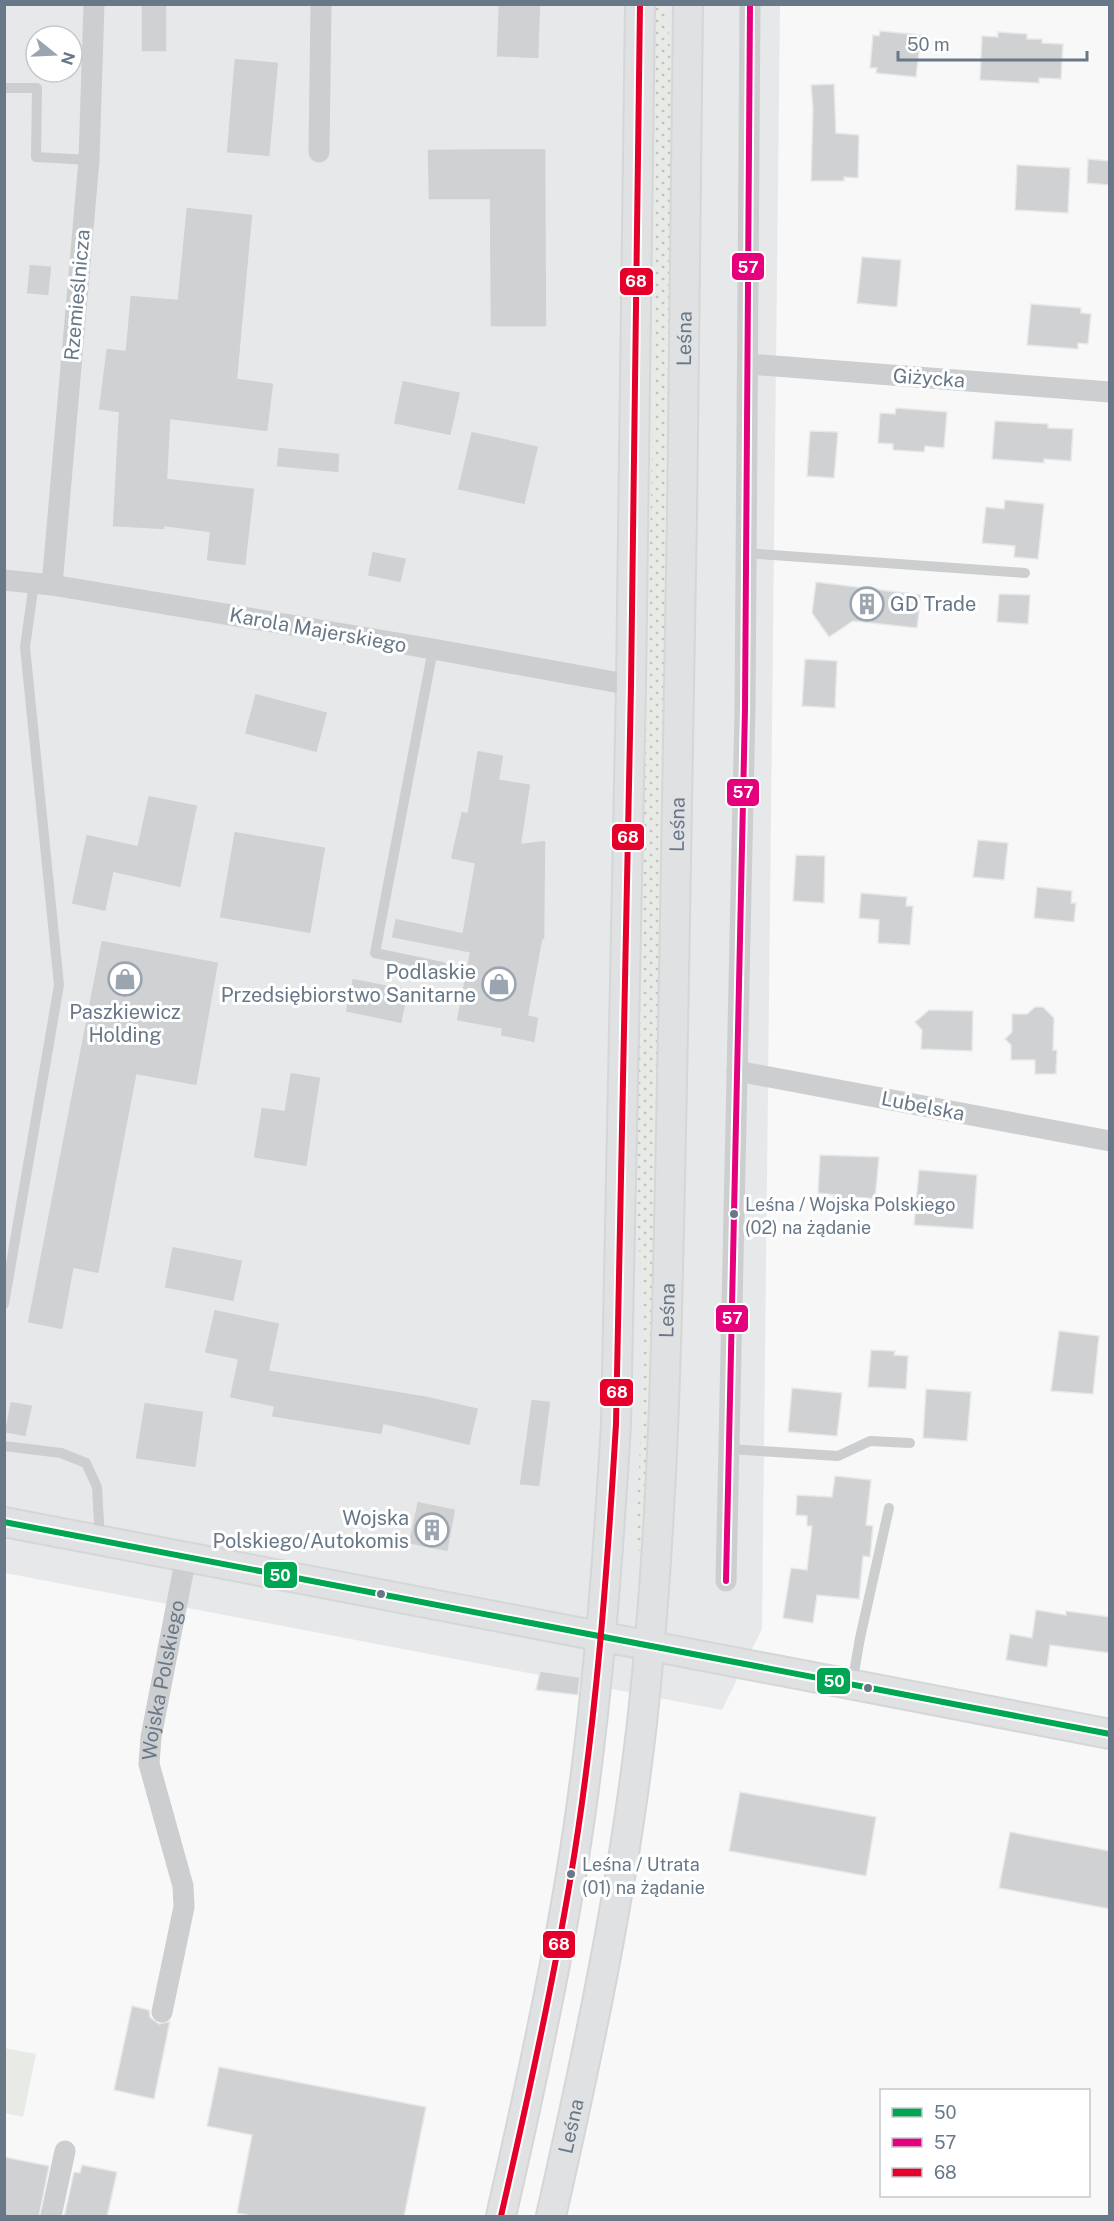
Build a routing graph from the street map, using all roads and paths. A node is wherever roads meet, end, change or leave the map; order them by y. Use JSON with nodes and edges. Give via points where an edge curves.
{"nodes":[{"id":1,"x":93,"y":4,"type":"edge"},
{"id":2,"x":321,"y":4,"type":"edge"},
{"id":3,"x":640,"y":4,"type":"edge"},
{"id":4,"x":688,"y":4,"type":"edge"},
{"id":5,"x":750,"y":4,"type":"edge"},
{"id":6,"x":4,"y":88,"type":"edge"},
{"id":7,"x":319,"y":152,"type":"dead end"},
{"id":8,"x":89,"y":160,"type":"junction"},
{"id":9,"x":748,"y":364,"type":"junction"},
{"id":10,"x":1110,"y":392,"type":"edge"},
{"id":11,"x":746,"y":553,"type":"junction"},
{"id":12,"x":1025,"y":573,"type":"dead end"},
{"id":13,"x":4,"y":580,"type":"edge"},
{"id":14,"x":43,"y":584,"type":"junction"},
{"id":15,"x":433,"y":649,"type":"junction"},
{"id":16,"x":632,"y":685,"type":"junction"},
{"id":17,"x":442,"y":967,"type":"dead end"},
{"id":18,"x":737,"y":1071,"type":"junction"},
{"id":19,"x":1110,"y":1141,"type":"edge"},
{"id":20,"x":4,"y":1304,"type":"edge"},
{"id":21,"x":910,"y":1443,"type":"dead end"},
{"id":22,"x":4,"y":1446,"type":"edge"},
{"id":23,"x":729,"y":1449,"type":"junction"},
{"id":24,"x":890,"y":1508,"type":"dead end"},
{"id":25,"x":4,"y":1522,"type":"edge"},
{"id":26,"x":100,"y":1540,"type":"junction"},
{"id":27,"x":186,"y":1557,"type":"junction"},
{"id":28,"x":726,"y":1581,"type":"dead end"},
{"id":29,"x":602,"y":1637,"type":"junction"},
{"id":30,"x":650,"y":1646,"type":"junction"},
{"id":31,"x":852,"y":1684,"type":"junction"},
{"id":32,"x":1110,"y":1734,"type":"edge"},
{"id":33,"x":162,"y":2013,"type":"dead end"},
{"id":34,"x":65,"y":2151,"type":"dead end"},
{"id":35,"x":51,"y":2217,"type":"edge"},
{"id":36,"x":501,"y":2217,"type":"edge"},
{"id":37,"x":551,"y":2217,"type":"edge"}],
"edges":[{"from":1,"to":8,"type":"street","name":"Rzemieślnicza"},
{"from":2,"to":7,"type":"street"},
{"from":3,"to":16,"type":"main road"},
{"from":4,"to":30,"type":"main road","name":"Leśna","via":[[680,710],[667,1349]]},
{"from":5,"to":9,"type":"street"},
{"from":6,"to":8,"type":"lane","via":[[37,88],[36,157]]},
{"from":8,"to":14,"type":"street","name":"Rzemieślnicza"},
{"from":9,"to":10,"type":"street","name":"Giżycka"},
{"from":9,"to":11,"type":"street"},
{"from":11,"to":12,"type":"lane"},
{"from":11,"to":18,"type":"street"},
{"from":13,"to":14,"type":"street","name":"Karola Majerskiego"},
{"from":14,"to":15,"type":"street","name":"Karola Majerskiego"},
{"from":14,"to":20,"type":"lane","via":[[25,647],[59,985]]},
{"from":15,"to":16,"type":"street","name":"Karola Majerskiego"},
{"from":15,"to":17,"type":"lane","via":[[375,953]]},
{"from":16,"to":29,"type":"main road","via":[[616,1424]]},
{"from":18,"to":19,"type":"street","name":"Lubelska"},
{"from":18,"to":23,"type":"street"},
{"from":21,"to":23,"type":"lane","via":[[870,1441],[838,1456]]},
{"from":22,"to":26,"type":"lane","via":[[61,1453],[86,1463],[97,1487]]},
{"from":23,"to":28,"type":"street"},
{"from":24,"to":31,"type":"lane"},
{"from":25,"to":26,"type":"main road"},
{"from":26,"to":27,"type":"main road"},
{"from":27,"to":29,"type":"main road"},
{"from":27,"to":33,"type":"street","name":"Wojska Polskiego","via":[[149,1764],[183,1886],[184,1907]]},
{"from":29,"to":30,"type":"main road"},
{"from":29,"to":36,"type":"main road","via":[[571,1874],[544,2024]]},
{"from":30,"to":31,"type":"main road"},
{"from":30,"to":37,"type":"main road","name":"Leśna","via":[[619,1884],[591,2038]]},
{"from":31,"to":32,"type":"main road"},
{"from":34,"to":35,"type":"street"}]}
